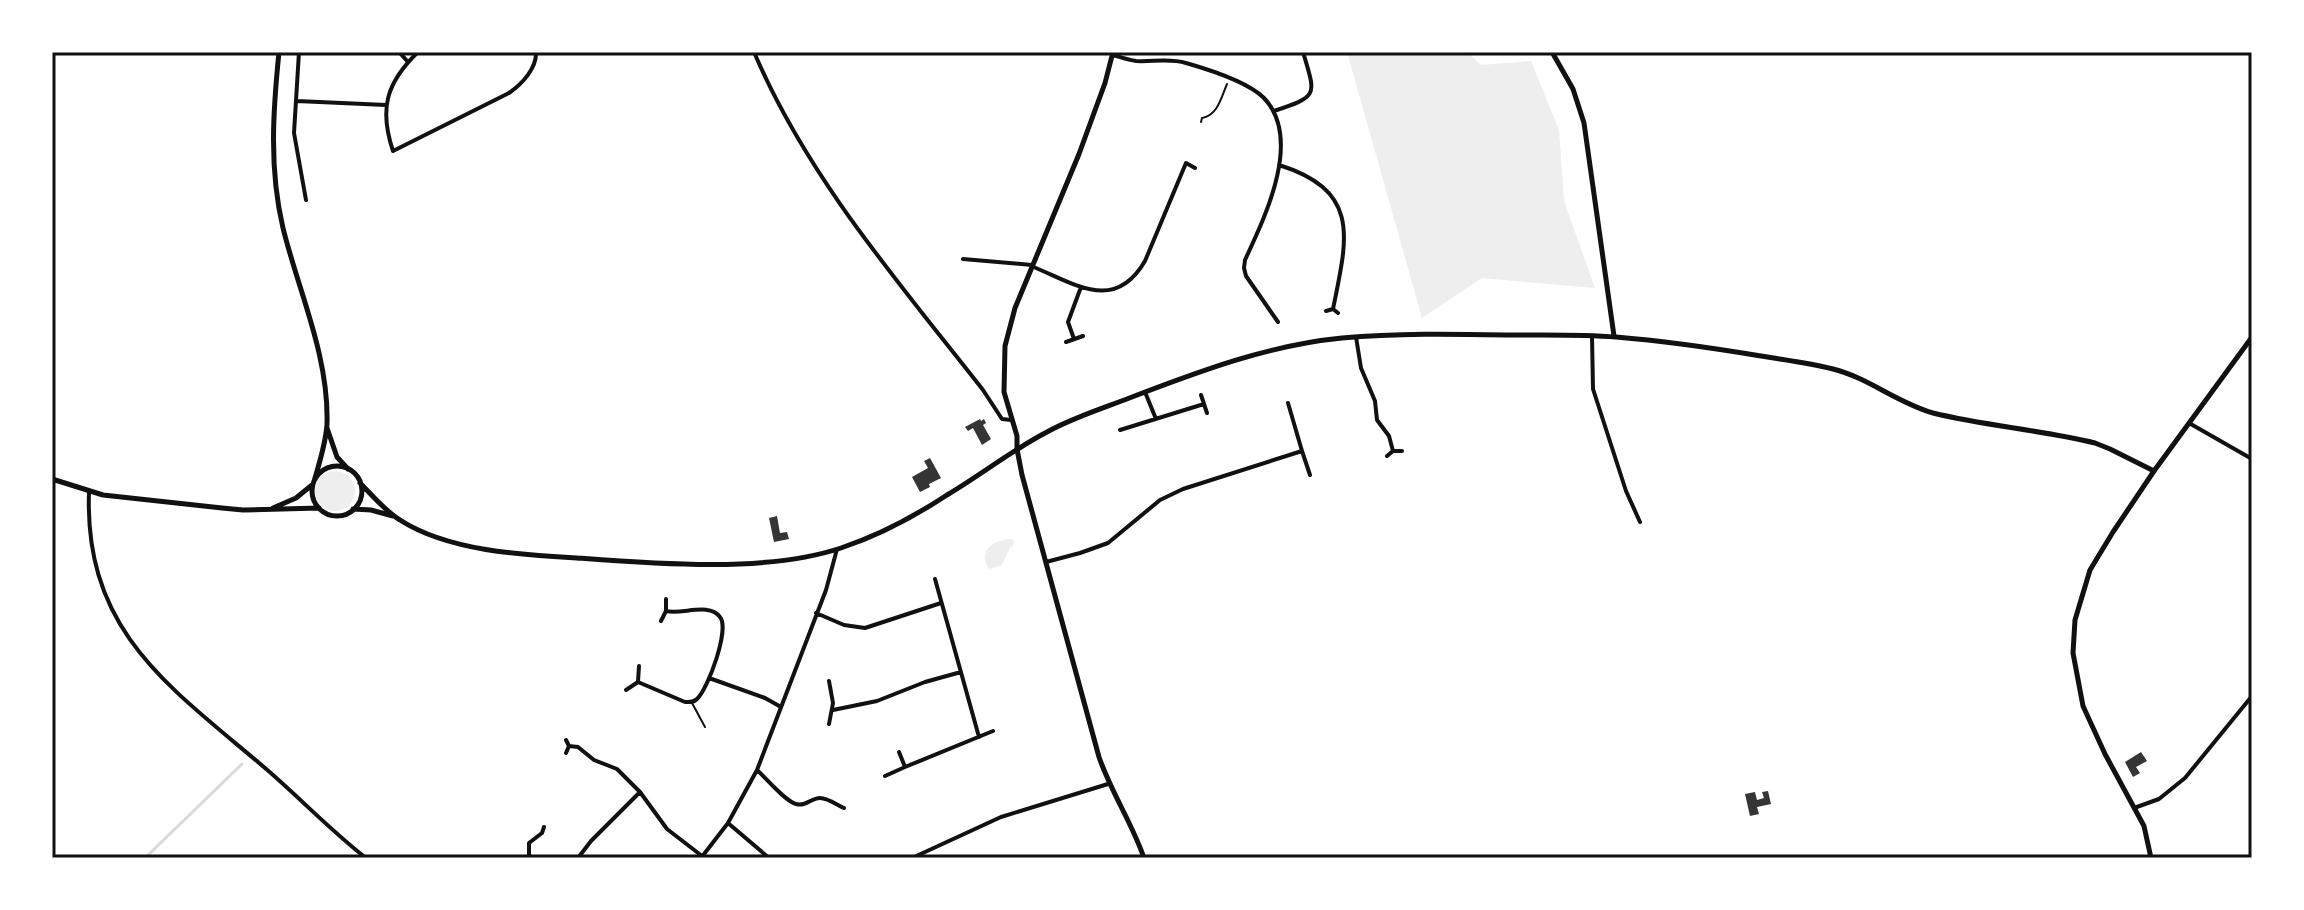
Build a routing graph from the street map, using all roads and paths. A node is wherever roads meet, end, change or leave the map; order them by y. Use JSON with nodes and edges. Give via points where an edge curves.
{"nodes":[{"id":1,"x":279,"y":52,"type":"edge"},
{"id":2,"x":299,"y":52,"type":"edge"},
{"id":3,"x":399,"y":52,"type":"edge"},
{"id":4,"x":418,"y":52,"type":"edge"},
{"id":5,"x":536,"y":52,"type":"edge"},
{"id":6,"x":754,"y":52,"type":"edge"},
{"id":7,"x":1303,"y":52,"type":"edge"},
{"id":8,"x":1552,"y":52,"type":"edge"},
{"id":9,"x":1113,"y":53,"type":"edge"},
{"id":10,"x":408,"y":62,"type":"junction"},
{"id":11,"x":1229,"y":79,"type":"junction"},
{"id":12,"x":296,"y":101,"type":"junction"},
{"id":13,"x":386,"y":105,"type":"junction"},
{"id":14,"x":1274,"y":111,"type":"junction"},
{"id":15,"x":1201,"y":122,"type":"dead end"},
{"id":16,"x":1279,"y":165,"type":"junction"},
{"id":17,"x":1195,"y":168,"type":"dead end"},
{"id":18,"x":306,"y":200,"type":"dead end"},
{"id":19,"x":963,"y":259,"type":"dead end"},
{"id":20,"x":1032,"y":265,"type":"junction"},
{"id":21,"x":1081,"y":287,"type":"junction"},
{"id":22,"x":1332,"y":311,"type":"dead end"},
{"id":23,"x":1278,"y":322,"type":"dead end"},
{"id":24,"x":1083,"y":336,"type":"dead end"},
{"id":25,"x":1592,"y":336,"type":"junction"},
{"id":26,"x":1614,"y":336,"type":"junction"},
{"id":27,"x":1356,"y":337,"type":"junction"},
{"id":28,"x":2252,"y":337,"type":"edge"},
{"id":29,"x":1074,"y":339,"type":"junction"},
{"id":30,"x":1066,"y":342,"type":"dead end"},
{"id":31,"x":1145,"y":392,"type":"junction"},
{"id":32,"x":1201,"y":395,"type":"dead end"},
{"id":33,"x":1288,"y":403,"type":"dead end"},
{"id":34,"x":1204,"y":404,"type":"junction"},
{"id":35,"x":1207,"y":413,"type":"dead end"},
{"id":36,"x":1156,"y":419,"type":"junction"},
{"id":37,"x":1011,"y":420,"type":"junction"},
{"id":38,"x":2189,"y":423,"type":"junction"},
{"id":39,"x":327,"y":427,"type":"junction"},
{"id":40,"x":1120,"y":430,"type":"dead end"},
{"id":41,"x":1017,"y":449,"type":"junction"},
{"id":42,"x":1302,"y":451,"type":"junction"},
{"id":43,"x":1393,"y":451,"type":"junction"},
{"id":44,"x":1402,"y":451,"type":"dead end"},
{"id":45,"x":1387,"y":456,"type":"dead end"},
{"id":46,"x":2252,"y":459,"type":"edge"},
{"id":47,"x":348,"y":469,"type":"junction"},
{"id":48,"x":2154,"y":471,"type":"junction"},
{"id":49,"x":1310,"y":475,"type":"dead end"},
{"id":50,"x":52,"y":479,"type":"edge"},
{"id":51,"x":314,"y":481,"type":"junction"},
{"id":52,"x":360,"y":483,"type":"junction"},
{"id":53,"x":89,"y":492,"type":"junction"},
{"id":54,"x":319,"y":508,"type":"junction"},
{"id":55,"x":268,"y":509,"type":"junction"},
{"id":56,"x":353,"y":509,"type":"junction"},
{"id":57,"x":394,"y":517,"type":"junction"},
{"id":58,"x":1640,"y":522,"type":"dead end"},
{"id":59,"x":837,"y":549,"type":"junction"},
{"id":60,"x":1046,"y":562,"type":"junction"},
{"id":61,"x":935,"y":579,"type":"dead end"},
{"id":62,"x":666,"y":599,"type":"dead end"},
{"id":63,"x":941,"y":603,"type":"junction"},
{"id":64,"x":666,"y":611,"type":"junction"},
{"id":65,"x":816,"y":613,"type":"junction"},
{"id":66,"x":661,"y":621,"type":"dead end"},
{"id":67,"x":639,"y":666,"type":"dead end"},
{"id":68,"x":961,"y":672,"type":"junction"},
{"id":69,"x":709,"y":678,"type":"junction"},
{"id":70,"x":829,"y":681,"type":"dead end"},
{"id":71,"x":638,"y":682,"type":"junction"},
{"id":72,"x":626,"y":690,"type":"dead end"},
{"id":73,"x":2252,"y":696,"type":"edge"},
{"id":74,"x":692,"y":702,"type":"junction"},
{"id":75,"x":782,"y":707,"type":"junction"},
{"id":76,"x":833,"y":710,"type":"junction"},
{"id":77,"x":829,"y":724,"type":"dead end"},
{"id":78,"x":705,"y":727,"type":"dead end"},
{"id":79,"x":993,"y":731,"type":"dead end"},
{"id":80,"x":979,"y":737,"type":"junction"},
{"id":81,"x":566,"y":740,"type":"dead end"},
{"id":82,"x":569,"y":746,"type":"junction"},
{"id":83,"x":899,"y":752,"type":"dead end"},
{"id":84,"x":566,"y":753,"type":"dead end"},
{"id":85,"x":905,"y":767,"type":"junction"},
{"id":86,"x":757,"y":770,"type":"junction"},
{"id":87,"x":885,"y":776,"type":"dead end"},
{"id":88,"x":1108,"y":784,"type":"junction"},
{"id":89,"x":640,"y":792,"type":"junction"},
{"id":90,"x":844,"y":808,"type":"dead end"},
{"id":91,"x":2134,"y":808,"type":"junction"},
{"id":92,"x":728,"y":823,"type":"junction"},
{"id":93,"x":544,"y":827,"type":"dead end"},
{"id":94,"x":521,"y":852,"type":"dead end"},
{"id":95,"x":531,"y":857,"type":"edge"},
{"id":96,"x":702,"y":857,"type":"edge"},
{"id":97,"x":366,"y":858,"type":"edge"},
{"id":98,"x":578,"y":858,"type":"edge"},
{"id":99,"x":769,"y":858,"type":"edge"},
{"id":100,"x":912,"y":858,"type":"edge"},
{"id":101,"x":1144,"y":858,"type":"edge"},
{"id":102,"x":2151,"y":858,"type":"edge"}],
"edges":[{"from":1,"to":39,"type":"main road","via":[[272,149],[283,227],[326,385]]},
{"from":2,"to":12,"type":"street"},
{"from":3,"to":10,"type":"street"},
{"from":4,"to":10,"type":"street"},
{"from":5,"to":13,"type":"street","via":[[533,67],[509,93],[393,151]]},
{"from":6,"to":37,"type":"street","via":[[843,210],[1002,419]]},
{"from":7,"to":14,"type":"street","via":[[1313,86],[1310,95]]},
{"from":8,"to":26,"type":"main road","via":[[1584,123]]},
{"from":9,"to":11,"type":"street","via":[[1135,61],[1181,62]]},
{"from":9,"to":20,"type":"main road","via":[[1079,154]]},
{"from":10,"to":13,"type":"street"},
{"from":11,"to":14,"type":"street","via":[[1251,88]]},
{"from":11,"to":15,"type":"path","via":[[1216,111]]},
{"from":12,"to":13,"type":"street"},
{"from":12,"to":18,"type":"street","via":[[294,133]]},
{"from":14,"to":16,"type":"street","via":[[1280,128]]},
{"from":16,"to":22,"type":"street","via":[[1317,182],[1341,210],[1344,235]]},
{"from":16,"to":23,"type":"street","via":[[1268,211],[1244,268]]},
{"from":17,"to":21,"type":"street","via":[[1186,163],[1138,273],[1112,290]]},
{"from":19,"to":20,"type":"street"},
{"from":20,"to":21,"type":"street"},
{"from":20,"to":37,"type":"main road","via":[[1005,346],[1004,392]]},
{"from":21,"to":29,"type":"street","via":[[1068,322]]},
{"from":24,"to":29,"type":"street"},
{"from":25,"to":26,"type":"main road"},
{"from":25,"to":27,"type":"main road"},
{"from":25,"to":58,"type":"street","via":[[1593,389]]},
{"from":26,"to":48,"type":"main road","via":[[1832,368],[1932,412],[2095,443]]},
{"from":27,"to":31,"type":"main road","via":[[1270,350]]},
{"from":27,"to":43,"type":"street","via":[[1377,420]]},
{"from":28,"to":38,"type":"main road"},
{"from":29,"to":30,"type":"street"},
{"from":31,"to":36,"type":"street"},
{"from":31,"to":41,"type":"main road"},
{"from":32,"to":34,"type":"street"},
{"from":33,"to":42,"type":"street"},
{"from":34,"to":35,"type":"street"},
{"from":34,"to":36,"type":"street"},
{"from":36,"to":40,"type":"street"},
{"from":37,"to":41,"type":"main road"},
{"from":38,"to":46,"type":"street"},
{"from":38,"to":48,"type":"main road"},
{"from":39,"to":47,"type":"main road","via":[[337,457]]},
{"from":39,"to":51,"type":"main road"},
{"from":41,"to":59,"type":"main road","via":[[944,497]]},
{"from":41,"to":60,"type":"main road"},
{"from":42,"to":49,"type":"street"},
{"from":42,"to":60,"type":"street","via":[[1183,489],[1160,500],[1108,543]]},
{"from":43,"to":44,"type":"street"},
{"from":43,"to":45,"type":"street"},
{"from":47,"to":51,"type":"main road","via":[[334,466]]},
{"from":47,"to":52,"type":"main road"},
{"from":48,"to":91,"type":"main road","via":[[2090,570],[2073,642],[2083,706]]},
{"from":50,"to":53,"type":"main road"},
{"from":51,"to":54,"type":"main road","via":[[312,493]]},
{"from":51,"to":55,"type":"main road","via":[[296,498]]},
{"from":52,"to":56,"type":"main road"},
{"from":52,"to":57,"type":"main road"},
{"from":53,"to":55,"type":"main road"},
{"from":53,"to":97,"type":"street","via":[[88,525],[97,571],[126,635],[182,697]]},
{"from":54,"to":55,"type":"main road"},
{"from":54,"to":56,"type":"main road","via":[[331,515]]},
{"from":56,"to":57,"type":"main road"},
{"from":57,"to":59,"type":"main road","via":[[453,543],[547,557],[748,563]]},
{"from":59,"to":65,"type":"street"},
{"from":60,"to":88,"type":"main road"},
{"from":61,"to":63,"type":"street"},
{"from":62,"to":64,"type":"street"},
{"from":63,"to":65,"type":"street","via":[[865,628]]},
{"from":63,"to":68,"type":"street"},
{"from":64,"to":66,"type":"street"},
{"from":64,"to":69,"type":"street","via":[[707,610],[720,616],[723,634]]},
{"from":65,"to":75,"type":"street"},
{"from":67,"to":71,"type":"street"},
{"from":68,"to":76,"type":"street"},
{"from":68,"to":80,"type":"street"},
{"from":69,"to":74,"type":"street"},
{"from":69,"to":75,"type":"street"},
{"from":70,"to":76,"type":"street"},
{"from":71,"to":72,"type":"street"},
{"from":71,"to":74,"type":"street"},
{"from":73,"to":91,"type":"street","via":[[2185,778],[2159,799]]},
{"from":74,"to":78,"type":"lane"},
{"from":75,"to":86,"type":"street"},
{"from":76,"to":77,"type":"street"},
{"from":79,"to":80,"type":"street"},
{"from":80,"to":85,"type":"street"},
{"from":81,"to":82,"type":"street"},
{"from":82,"to":84,"type":"street"},
{"from":82,"to":89,"type":"street","via":[[617,769]]},
{"from":83,"to":85,"type":"street"},
{"from":85,"to":87,"type":"street"},
{"from":86,"to":90,"type":"street","via":[[798,805],[823,798]]},
{"from":86,"to":92,"type":"street"},
{"from":88,"to":100,"type":"street","via":[[1001,817]]},
{"from":88,"to":101,"type":"main road"},
{"from":89,"to":96,"type":"street","via":[[667,829]]},
{"from":89,"to":98,"type":"street"},
{"from":91,"to":102,"type":"main road"},
{"from":92,"to":96,"type":"street"},
{"from":92,"to":99,"type":"street"},
{"from":93,"to":95,"type":"street","via":[[529,843]]},
{"from":94,"to":95,"type":"street"}]}
